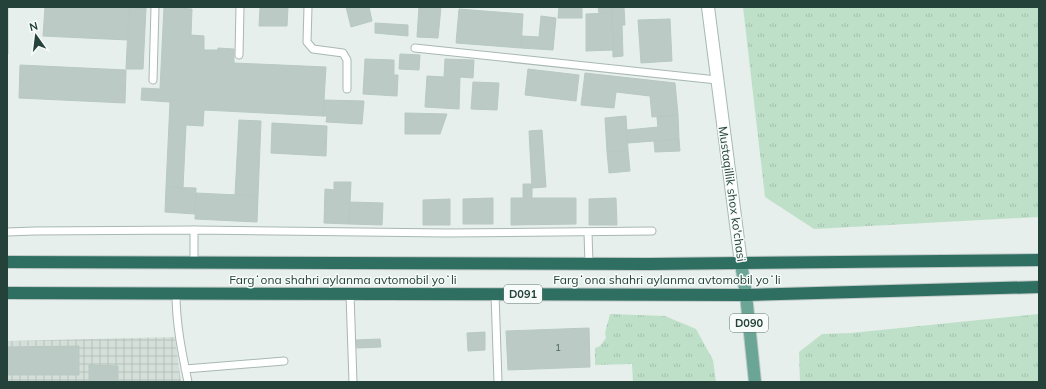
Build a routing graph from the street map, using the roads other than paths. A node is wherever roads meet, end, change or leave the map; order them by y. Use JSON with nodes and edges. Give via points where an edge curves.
{"nodes":[{"id":1,"x":155,"y":7,"type":"edge"},
{"id":2,"x":240,"y":7,"type":"edge"},
{"id":3,"x":308,"y":7,"type":"edge"},
{"id":4,"x":708,"y":7,"type":"edge"},
{"id":5,"x":415,"y":48,"type":"dead end"},
{"id":6,"x":239,"y":55,"type":"dead end"},
{"id":7,"x":153,"y":80,"type":"dead end"},
{"id":8,"x":717,"y":80,"type":"junction"},
{"id":9,"x":348,"y":89,"type":"dead end"},
{"id":10,"x":194,"y":230,"type":"junction"},
{"id":11,"x":652,"y":231,"type":"dead end"},
{"id":12,"x":7,"y":232,"type":"edge"},
{"id":13,"x":588,"y":232,"type":"junction"},
{"id":14,"x":1039,"y":260,"type":"edge"},
{"id":15,"x":7,"y":262,"type":"edge"},
{"id":16,"x":194,"y":263,"type":"junction"},
{"id":17,"x":741,"y":263,"type":"junction"},
{"id":18,"x":589,"y":264,"type":"junction"},
{"id":19,"x":1039,"y":287,"type":"edge"},
{"id":20,"x":7,"y":293,"type":"edge"},
{"id":21,"x":176,"y":294,"type":"junction"},
{"id":22,"x":350,"y":294,"type":"junction"},
{"id":23,"x":495,"y":294,"type":"junction"},
{"id":24,"x":746,"y":295,"type":"junction"},
{"id":25,"x":284,"y":361,"type":"dead end"},
{"id":26,"x":185,"y":369,"type":"junction"},
{"id":27,"x":188,"y":382,"type":"edge"},
{"id":28,"x":353,"y":382,"type":"edge"},
{"id":29,"x":498,"y":382,"type":"edge"},
{"id":30,"x":755,"y":382,"type":"edge"}],
"edges":[{"from":1,"to":7,"type":"lane"},
{"from":2,"to":6,"type":"lane"},
{"from":3,"to":9,"type":"lane","via":[[307,42],[314,49],[343,53],[347,60]]},
{"from":4,"to":8,"type":"main road","name":"Mustaqillik shox ko'chasi"},
{"from":5,"to":8,"type":"lane"},
{"from":8,"to":17,"type":"main road","name":"Mustaqillik shox ko'chasi"},
{"from":10,"to":12,"type":"lane"},
{"from":10,"to":13,"type":"lane","via":[[447,234]]},
{"from":10,"to":16,"type":"lane"},
{"from":11,"to":13,"type":"lane"},
{"from":13,"to":18,"type":"lane"},
{"from":14,"to":17,"type":"highway","name":"Fargʻona shahri aylanma avtomobil yoʻli"},
{"from":15,"to":16,"type":"highway","name":"Fargʻona shahri aylanma avtomobil yoʻli"},
{"from":16,"to":18,"type":"highway","name":"Fargʻona shahri aylanma avtomobil yoʻli"},
{"from":17,"to":18,"type":"highway","name":"Fargʻona shahri aylanma avtomobil yoʻli"},
{"from":17,"to":24,"type":"main road","name":"Mustaqillik shox ko'chasi","number":"D090"},
{"from":19,"to":24,"type":"highway","name":"Fargʻona shahri aylanma avtomobil yoʻli","number":"D091"},
{"from":20,"to":21,"type":"highway","name":"Fargʻona shahri aylanma avtomobil yoʻli","number":"D091"},
{"from":21,"to":22,"type":"highway","name":"Fargʻona shahri aylanma avtomobil yoʻli","number":"D091"},
{"from":21,"to":26,"type":"lane"},
{"from":22,"to":23,"type":"highway","name":"Fargʻona shahri aylanma avtomobil yoʻli","number":"D091"},
{"from":22,"to":28,"type":"lane"},
{"from":23,"to":24,"type":"highway","name":"Fargʻona shahri aylanma avtomobil yoʻli","number":"D091"},
{"from":23,"to":29,"type":"lane"},
{"from":24,"to":30,"type":"main road","name":"Mustaqillik shox ko'chasi","number":"D090"},
{"from":25,"to":26,"type":"lane"},
{"from":26,"to":27,"type":"lane"}]}
